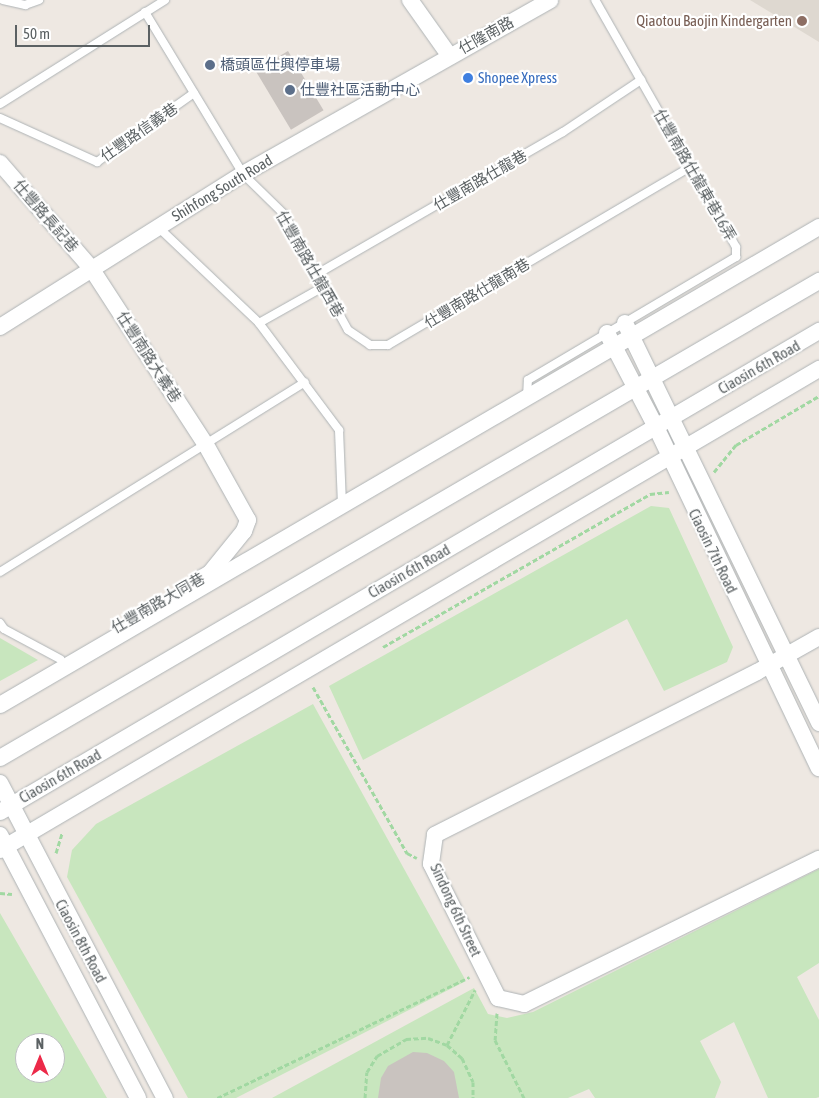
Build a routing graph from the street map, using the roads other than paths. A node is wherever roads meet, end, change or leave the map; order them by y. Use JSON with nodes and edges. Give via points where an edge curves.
{"nodes":[{"id":1,"x":3,"y":0,"type":"edge"},
{"id":2,"x":39,"y":0,"type":"edge"},
{"id":3,"x":165,"y":0,"type":"edge"},
{"id":4,"x":410,"y":0,"type":"edge"},
{"id":5,"x":550,"y":0,"type":"edge"},
{"id":6,"x":595,"y":0,"type":"edge"},
{"id":7,"x":146,"y":12,"type":"junction"},
{"id":8,"x":449,"y":55,"type":"junction"},
{"id":9,"x":641,"y":80,"type":"junction"},
{"id":10,"x":194,"y":94,"type":"junction"},
{"id":11,"x":0,"y":104,"type":"edge"},
{"id":12,"x":0,"y":118,"type":"edge"},
{"id":13,"x":0,"y":163,"type":"edge"},
{"id":14,"x":692,"y":166,"type":"junction"},
{"id":15,"x":243,"y":174,"type":"junction"},
{"id":16,"x":158,"y":227,"type":"junction"},
{"id":17,"x":819,"y":227,"type":"edge"},
{"id":18,"x":91,"y":268,"type":"junction"},
{"id":19,"x":317,"y":274,"type":"junction"},
{"id":20,"x":819,"y":280,"type":"edge"},
{"id":21,"x":325,"y":286,"type":"junction"},
{"id":22,"x":260,"y":323,"type":"junction"},
{"id":23,"x":0,"y":327,"type":"edge"},
{"id":24,"x":628,"y":330,"type":"junction"},
{"id":25,"x":819,"y":331,"type":"edge"},
{"id":26,"x":610,"y":340,"type":"junction"},
{"id":27,"x":388,"y":345,"type":"joint"},
{"id":28,"x":819,"y":369,"type":"edge"},
{"id":29,"x":652,"y":378,"type":"junction"},
{"id":30,"x":305,"y":382,"type":"junction"},
{"id":31,"x":635,"y":388,"type":"junction"},
{"id":32,"x":672,"y":417,"type":"junction"},
{"id":33,"x":656,"y":427,"type":"junction"},
{"id":34,"x":206,"y":445,"type":"junction"},
{"id":35,"x":686,"y":447,"type":"junction"},
{"id":36,"x":669,"y":457,"type":"junction"},
{"id":37,"x":342,"y":505,"type":"junction"},
{"id":38,"x":0,"y":572,"type":"edge"},
{"id":39,"x":0,"y":622,"type":"edge"},
{"id":40,"x":819,"y":637,"type":"edge"},
{"id":41,"x":787,"y":656,"type":"junction"},
{"id":42,"x":60,"y":659,"type":"junction"},
{"id":43,"x":770,"y":665,"type":"junction"},
{"id":44,"x":0,"y":693,"type":"edge"},
{"id":45,"x":0,"y":705,"type":"edge"},
{"id":46,"x":819,"y":723,"type":"edge"},
{"id":47,"x":0,"y":758,"type":"edge"},
{"id":48,"x":819,"y":768,"type":"edge"},
{"id":49,"x":0,"y":783,"type":"edge"},
{"id":50,"x":6,"y":808,"type":"edge"},
{"id":51,"x":26,"y":834,"type":"junction"},
{"id":52,"x":2,"y":844,"type":"edge"},
{"id":53,"x":819,"y":860,"type":"edge"},
{"id":54,"x":138,"y":1098,"type":"edge"},
{"id":55,"x":165,"y":1098,"type":"edge"}],
"edges":[{"from":1,"to":2,"type":"lane","via":[[25,5]]},
{"from":3,"to":7,"type":"lane"},
{"from":4,"to":8,"type":"street"},
{"from":5,"to":8,"type":"street","name":"仕隆南路"},
{"from":6,"to":9,"type":"lane","name":"仕豐南路仕龍東巷16弄"},
{"from":7,"to":10,"type":"lane","name":"仕豐南路仕龍西巷"},
{"from":7,"to":11,"type":"lane"},
{"from":8,"to":15,"type":"street","name":"Shihfong South Road"},
{"from":9,"to":14,"type":"lane","name":"仕豐南路仕龍東巷16弄"},
{"from":9,"to":19,"type":"lane","name":"仕豐南路仕龍巷","via":[[563,132]]},
{"from":10,"to":12,"type":"lane","name":"仕豐路信義巷","via":[[97,162]]},
{"from":10,"to":15,"type":"lane","name":"仕豐南路仕龍西巷"},
{"from":13,"to":18,"type":"street","name":"仕豐路長記巷"},
{"from":14,"to":24,"type":"lane","name":"仕豐南路仕龍東巷16弄","via":[[736,247],[736,257]]},
{"from":14,"to":27,"type":"lane","name":"仕豐南路仕龍南巷"},
{"from":15,"to":16,"type":"street","name":"Shihfong South Road"},
{"from":15,"to":19,"type":"lane","name":"仕豐南路仕龍西巷","via":[[284,214]]},
{"from":16,"to":18,"type":"street","name":"Shihfong South Road"},
{"from":16,"to":22,"type":"lane"},
{"from":17,"to":24,"type":"street"},
{"from":18,"to":23,"type":"street","name":"Shihfong South Road"},
{"from":18,"to":34,"type":"street","name":"仕豐南路大義巷"},
{"from":19,"to":21,"type":"lane","name":"仕豐南路仕龍西巷"},
{"from":20,"to":29,"type":"street"},
{"from":21,"to":22,"type":"lane"},
{"from":21,"to":27,"type":"lane","name":"仕豐南路仕龍西巷","via":[[348,330],[370,346]]},
{"from":22,"to":30,"type":"lane"},
{"from":24,"to":26,"type":"street"},
{"from":24,"to":29,"type":"street","name":"Ciaosin 7th Road"},
{"from":25,"to":32,"type":"street","name":"Ciaosin 6th Road"},
{"from":26,"to":31,"type":"street","name":"Ciaosin 7th Road"},
{"from":26,"to":37,"type":"street","via":[[527,397]]},
{"from":28,"to":35,"type":"street"},
{"from":29,"to":31,"type":"street"},
{"from":29,"to":32,"type":"street","name":"Ciaosin 7th Road"},
{"from":30,"to":34,"type":"lane"},
{"from":30,"to":37,"type":"lane","via":[[339,430]]},
{"from":31,"to":33,"type":"street","name":"Ciaosin 7th Road"},
{"from":31,"to":47,"type":"street"},
{"from":32,"to":33,"type":"street","name":"Ciaosin 6th Road"},
{"from":32,"to":35,"type":"street","name":"Ciaosin 7th Road"},
{"from":33,"to":36,"type":"street","name":"Ciaosin 7th Road"},
{"from":33,"to":50,"type":"street","name":"Ciaosin 6th Road"},
{"from":34,"to":38,"type":"lane"},
{"from":34,"to":42,"type":"street","name":"仕豐南路大同巷","via":[[248,520],[244,531],[210,573]]},
{"from":35,"to":36,"type":"street"},
{"from":35,"to":41,"type":"street","name":"Ciaosin 7th Road"},
{"from":36,"to":43,"type":"street","name":"Ciaosin 7th Road"},
{"from":36,"to":51,"type":"street"},
{"from":37,"to":45,"type":"street"},
{"from":39,"to":42,"type":"lane","via":[[4,629]]},
{"from":40,"to":41,"type":"street","name":"Sindong 6th Street"},
{"from":41,"to":43,"type":"street","name":"Sindong 6th Street"},
{"from":41,"to":46,"type":"street","name":"Ciaosin 7th Road"},
{"from":42,"to":44,"type":"street","name":"仕豐南路大同巷"},
{"from":43,"to":48,"type":"street","name":"Ciaosin 7th Road"},
{"from":43,"to":53,"type":"street","name":"Sindong 6th Street","via":[[435,835],[431,864],[498,998],[524,1004]]},
{"from":49,"to":50,"type":"street","name":"Ciaosin 8th Road"},
{"from":50,"to":51,"type":"street","name":"Ciaosin 8th Road"},
{"from":51,"to":52,"type":"street"},
{"from":51,"to":55,"type":"street","name":"Ciaosin 8th Road"},
{"from":52,"to":54,"type":"street","name":"Ciaosin 8th Road"}]}
